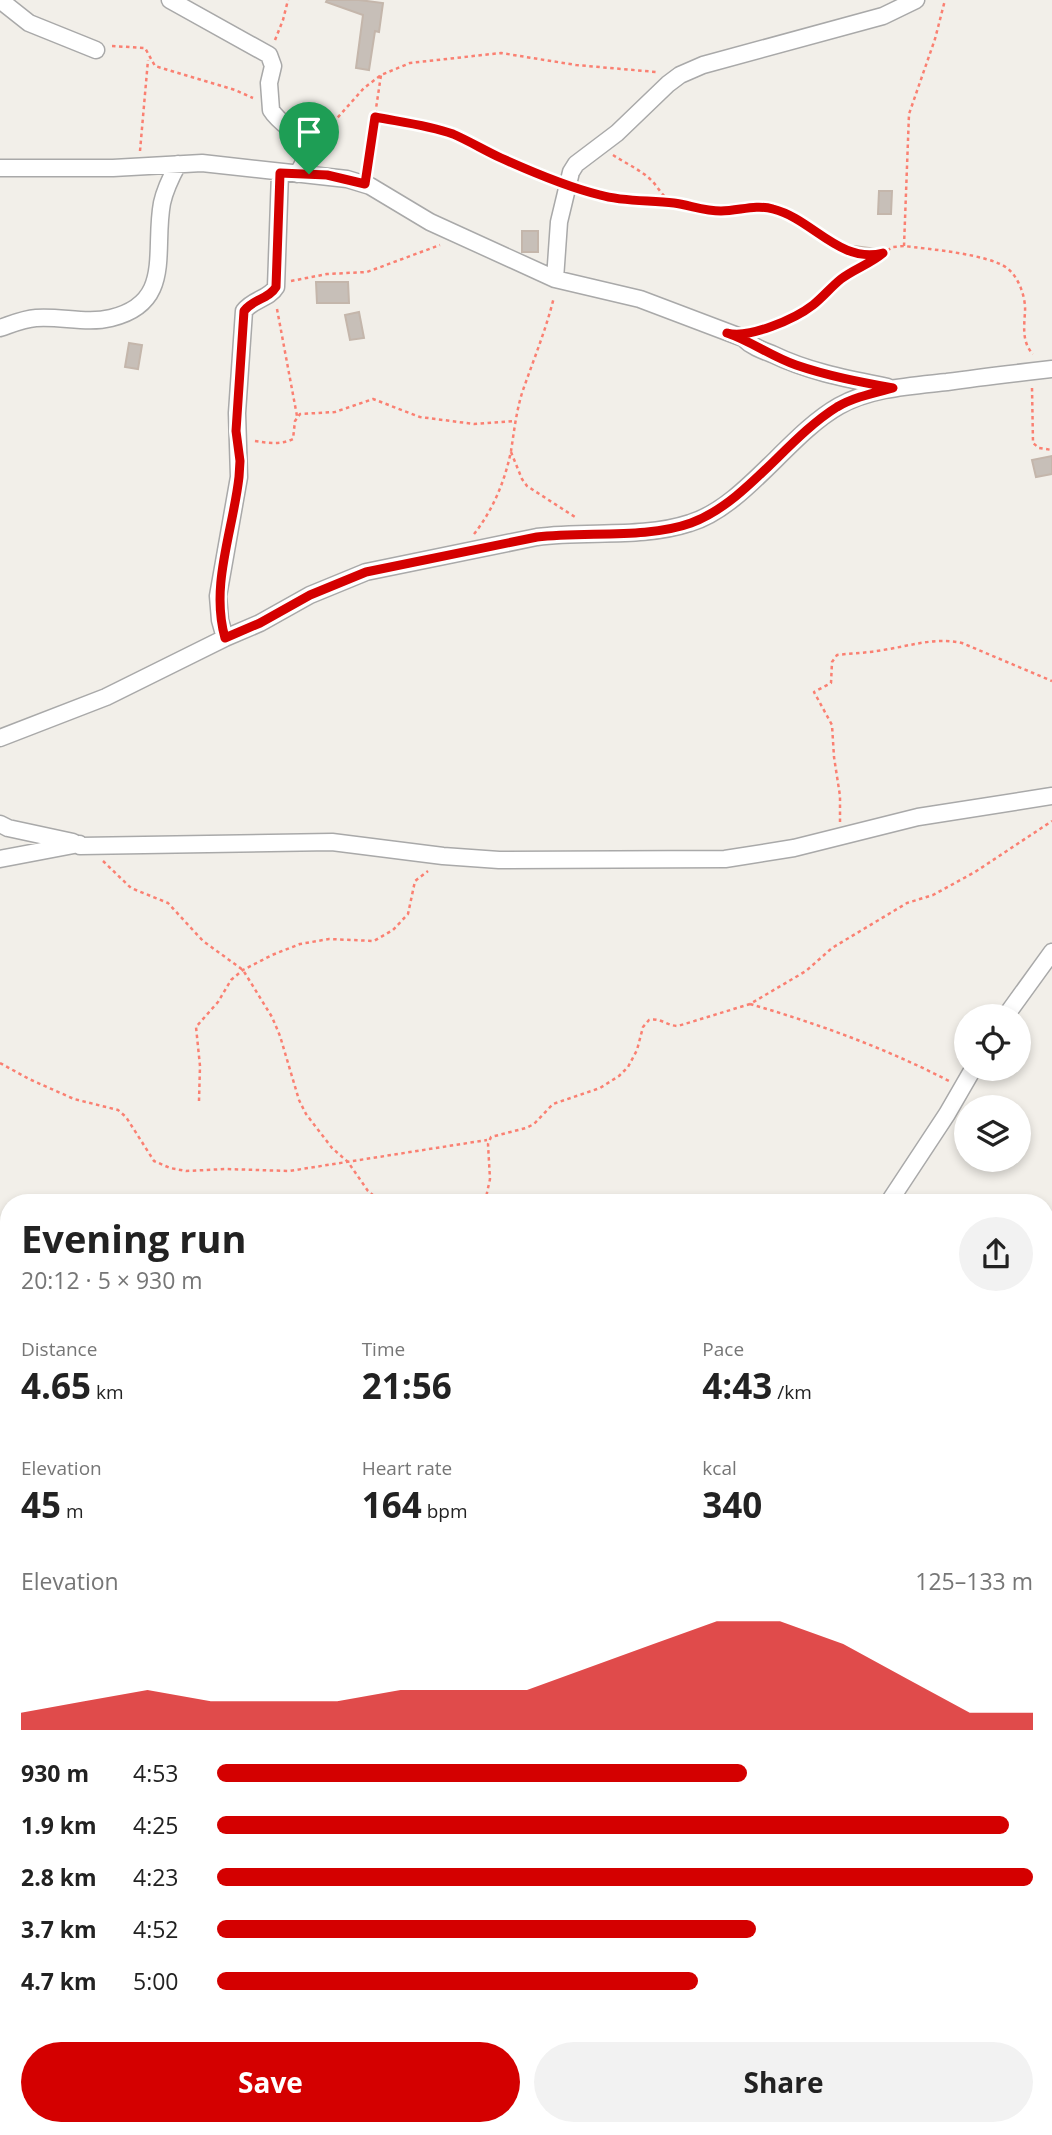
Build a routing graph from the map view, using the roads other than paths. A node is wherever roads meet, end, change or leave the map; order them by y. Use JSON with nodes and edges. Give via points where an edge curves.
{"nodes":[{"id":1,"x":0,"y":0,"type":"edge"},
{"id":2,"x":170,"y":0,"type":"edge"},
{"id":3,"x":916,"y":0,"type":"edge"},
{"id":4,"x":99,"y":48,"type":"road end"},
{"id":5,"x":178,"y":164,"type":"junction"},
{"id":6,"x":0,"y":168,"type":"edge"},
{"id":7,"x":280,"y":173,"type":"junction"},
{"id":8,"x":297,"y":174,"type":"junction"},
{"id":9,"x":555,"y":279,"type":"junction"},
{"id":10,"x":0,"y":328,"type":"edge"},
{"id":11,"x":1052,"y":369,"type":"edge"},
{"id":12,"x":893,"y":388,"type":"junction"},
{"id":13,"x":225,"y":638,"type":"junction"},
{"id":14,"x":0,"y":738,"type":"edge"},
{"id":15,"x":1052,"y":796,"type":"edge"},
{"id":16,"x":0,"y":824,"type":"edge"},
{"id":17,"x":85,"y":845,"type":"junction"},
{"id":18,"x":0,"y":859,"type":"edge"},
{"id":19,"x":1052,"y":952,"type":"edge"},
{"id":20,"x":1014,"y":1004,"type":"edge"},
{"id":21,"x":965,"y":1081,"type":"edge"},
{"id":22,"x":894,"y":1194,"type":"edge"}],
"edges":[{"from":1,"to":4,"type":"street","via":[[29,23]]},
{"from":2,"to":8,"type":"street","via":[[269,55],[273,66],[271,110],[306,147]]},
{"from":3,"to":9,"type":"street","via":[[883,16],[680,75],[571,172],[559,222]]},
{"from":5,"to":6,"type":"street"},
{"from":5,"to":7,"type":"street"},
{"from":5,"to":10,"type":"street","via":[[166,188],[157,280],[147,299],[102,320],[36,318]]},
{"from":7,"to":8,"type":"street"},
{"from":7,"to":13,"type":"street","via":[[276,283],[270,295],[244,311],[239,477],[218,596]]},
{"from":8,"to":9,"type":"street","via":[[365,184],[458,236]]},
{"from":9,"to":12,"type":"street","via":[[640,299],[743,338],[794,365]]},
{"from":11,"to":12,"type":"street"},
{"from":12,"to":13,"type":"street","via":[[838,407],[745,488],[691,523],[661,529],[565,533],[366,572]]},
{"from":13,"to":14,"type":"street","via":[[106,697]]},
{"from":15,"to":17,"type":"street","via":[[918,817],[794,848],[725,859],[512,860],[332,842]]},
{"from":16,"to":17,"type":"street"},
{"from":17,"to":18,"type":"street"},
{"from":19,"to":20,"type":"street"},
{"from":21,"to":22,"type":"street"}]}
